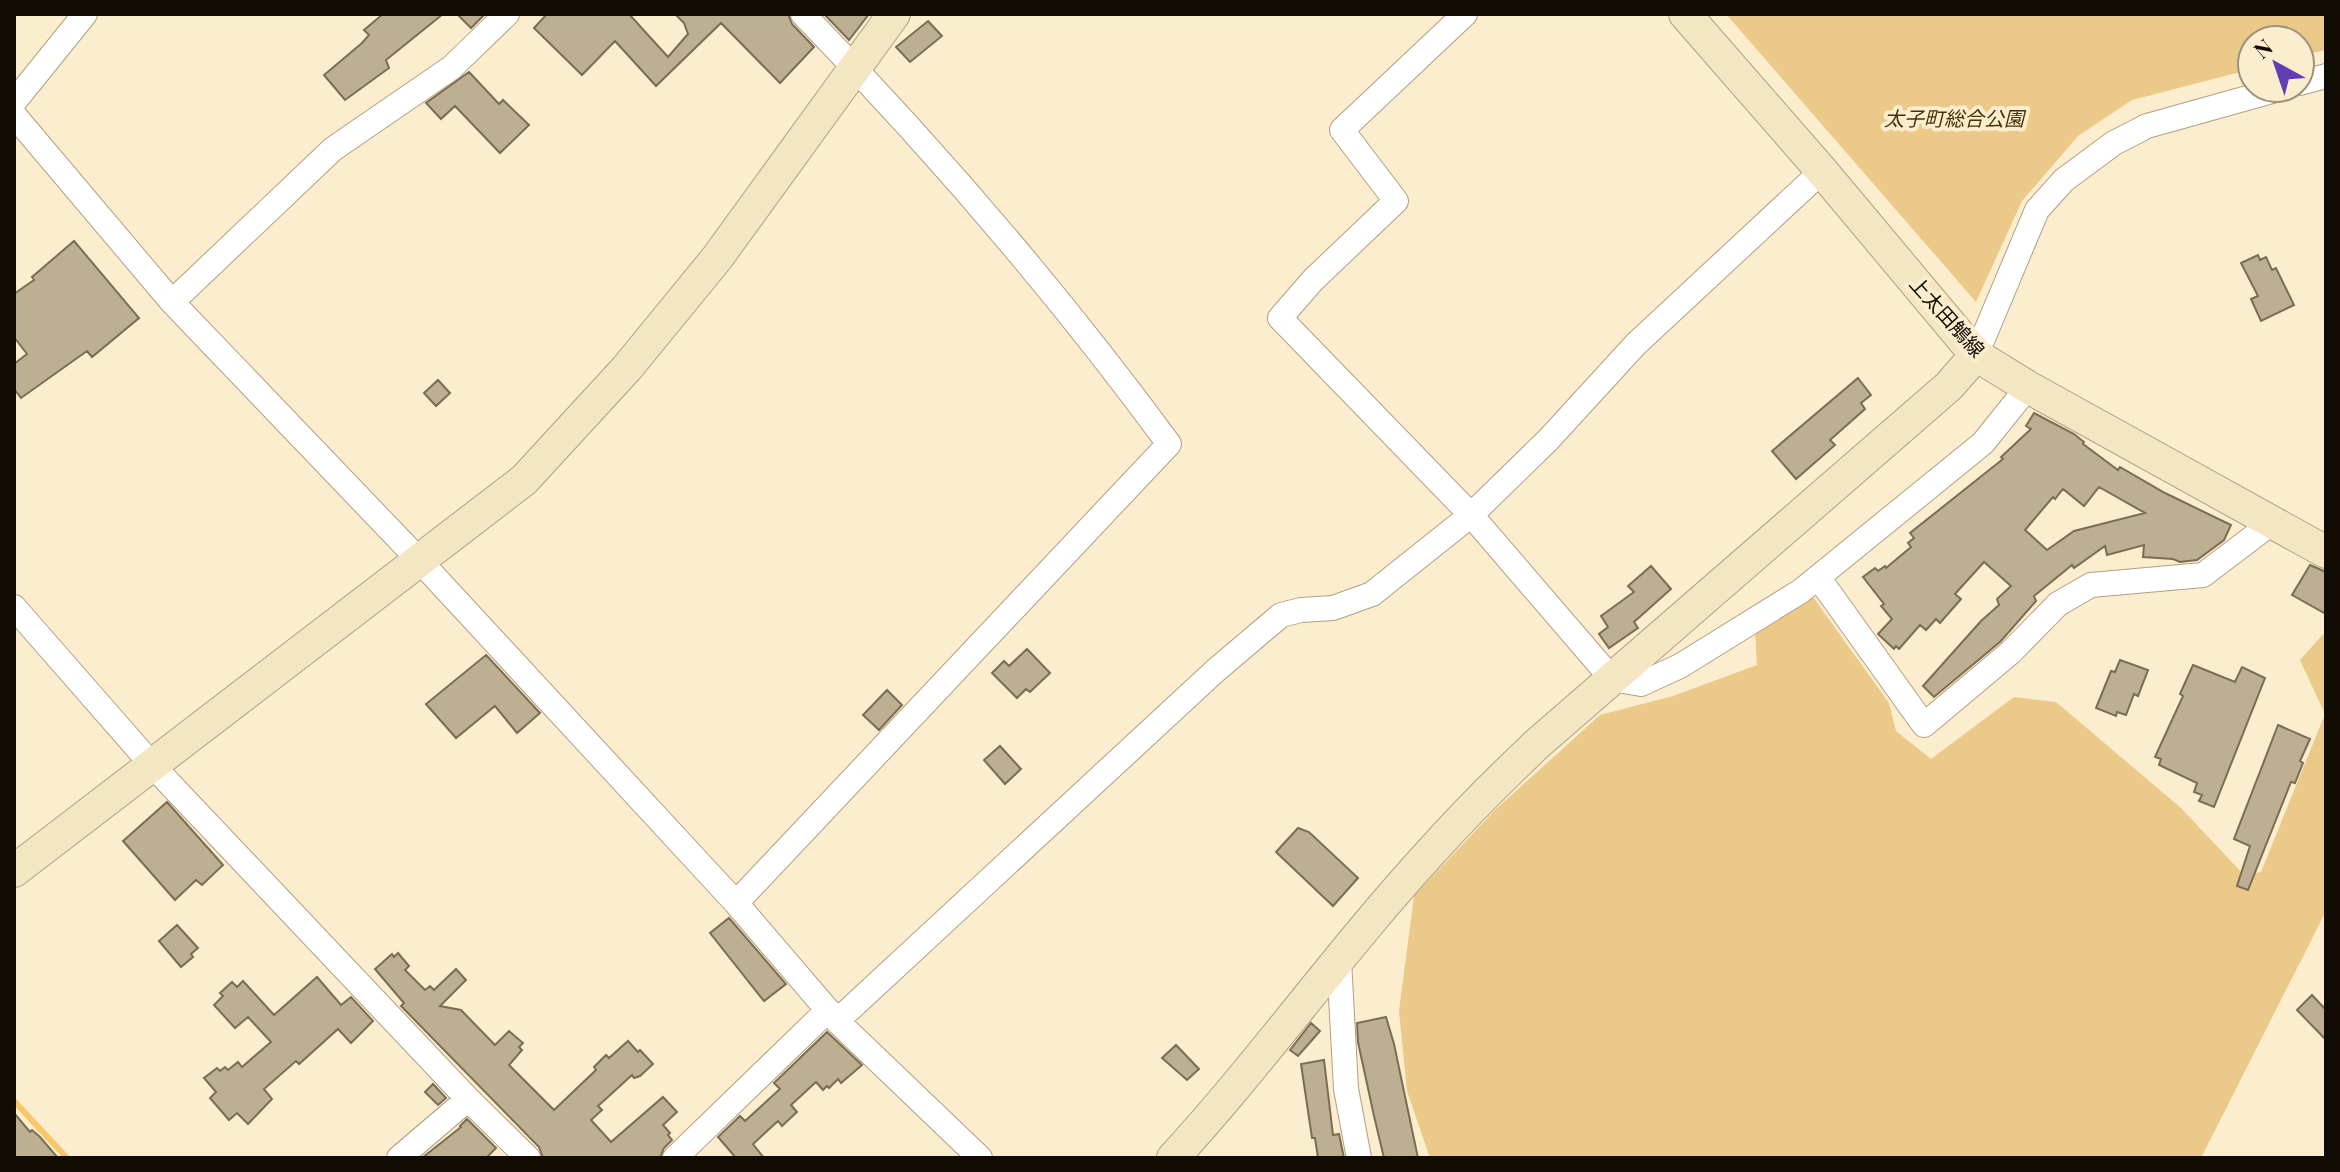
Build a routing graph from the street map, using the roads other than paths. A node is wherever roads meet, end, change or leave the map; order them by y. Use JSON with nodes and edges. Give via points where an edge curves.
{"nodes":[{"id":1,"x":85,"y":14,"type":"edge"},
{"id":2,"x":507,"y":14,"type":"edge"},
{"id":3,"x":803,"y":14,"type":"edge"},
{"id":4,"x":894,"y":14,"type":"edge"},
{"id":5,"x":1465,"y":14,"type":"edge"},
{"id":6,"x":1685,"y":14,"type":"edge"},
{"id":7,"x":855,"y":67,"type":"junction"},
{"id":8,"x":2236,"y":101,"type":"edge"},
{"id":9,"x":14,"y":102,"type":"edge"},
{"id":10,"x":14,"y":115,"type":"edge"},
{"id":11,"x":1822,"y":171,"type":"junction"},
{"id":12,"x":172,"y":302,"type":"junction"},
{"id":13,"x":1976,"y":355,"type":"junction"},
{"id":14,"x":2028,"y":387,"type":"junction"},
{"id":15,"x":1471,"y":515,"type":"junction"},
{"id":16,"x":2273,"y":522,"type":"junction"},
{"id":17,"x":2326,"y":552,"type":"edge"},
{"id":18,"x":420,"y":561,"type":"junction"},
{"id":19,"x":1818,"y":577,"type":"junction"},
{"id":20,"x":14,"y":607,"type":"edge"},
{"id":21,"x":1612,"y":679,"type":"junction"},
{"id":22,"x":153,"y":766,"type":"junction"},
{"id":23,"x":14,"y":871,"type":"edge"},
{"id":24,"x":736,"y":903,"type":"junction"},
{"id":25,"x":1339,"y":960,"type":"junction"},
{"id":26,"x":832,"y":1016,"type":"junction"},
{"id":27,"x":468,"y":1099,"type":"junction"},
{"id":28,"x":399,"y":1158,"type":"edge"},
{"id":29,"x":528,"y":1158,"type":"edge"},
{"id":30,"x":675,"y":1158,"type":"edge"},
{"id":31,"x":980,"y":1158,"type":"edge"},
{"id":32,"x":1173,"y":1158,"type":"edge"},
{"id":33,"x":1359,"y":1158,"type":"edge"}],
"edges":[{"from":1,"to":9,"type":"street"},
{"from":2,"to":12,"type":"street","via":[[451,68],[333,149]]},
{"from":3,"to":7,"type":"street"},
{"from":4,"to":7,"type":"street"},
{"from":5,"to":15,"type":"street","via":[[1342,130],[1396,201],[1280,318]]},
{"from":6,"to":11,"type":"street","name":"上太田鵤線"},
{"from":7,"to":18,"type":"street","via":[[717,258],[627,368],[524,480]]},
{"from":7,"to":24,"type":"street","via":[[1114,370],[1169,444]]},
{"from":8,"to":13,"type":"street","via":[[2147,126],[2064,180],[2037,210]]},
{"from":10,"to":12,"type":"street"},
{"from":11,"to":13,"type":"street","name":"上太田鵤線"},
{"from":11,"to":15,"type":"street","via":[[1636,344]]},
{"from":12,"to":18,"type":"street"},
{"from":13,"to":14,"type":"street","name":"上太田鵤線"},
{"from":13,"to":21,"type":"street","via":[[1949,386]]},
{"from":14,"to":16,"type":"street","name":"上太田鵤線"},
{"from":14,"to":19,"type":"street","via":[[1983,443]]},
{"from":15,"to":21,"type":"street"},
{"from":15,"to":26,"type":"street","via":[[1372,594],[1333,608],[1281,615]]},
{"from":16,"to":17,"type":"street","name":"上太田鵤線"},
{"from":16,"to":19,"type":"street","via":[[2203,575],[2091,585],[2058,604],[2011,652],[1924,725]]},
{"from":18,"to":22,"type":"street"},
{"from":18,"to":24,"type":"street"},
{"from":19,"to":21,"type":"street","via":[[1680,666],[1641,684]]},
{"from":20,"to":22,"type":"street"},
{"from":21,"to":25,"type":"street","via":[[1481,798]]},
{"from":22,"to":23,"type":"street"},
{"from":22,"to":27,"type":"street"},
{"from":24,"to":26,"type":"street"},
{"from":25,"to":32,"type":"street"},
{"from":25,"to":33,"type":"street","via":[[1346,1089]]},
{"from":26,"to":30,"type":"street"},
{"from":26,"to":31,"type":"street"},
{"from":27,"to":28,"type":"street"},
{"from":27,"to":29,"type":"street"}]}
